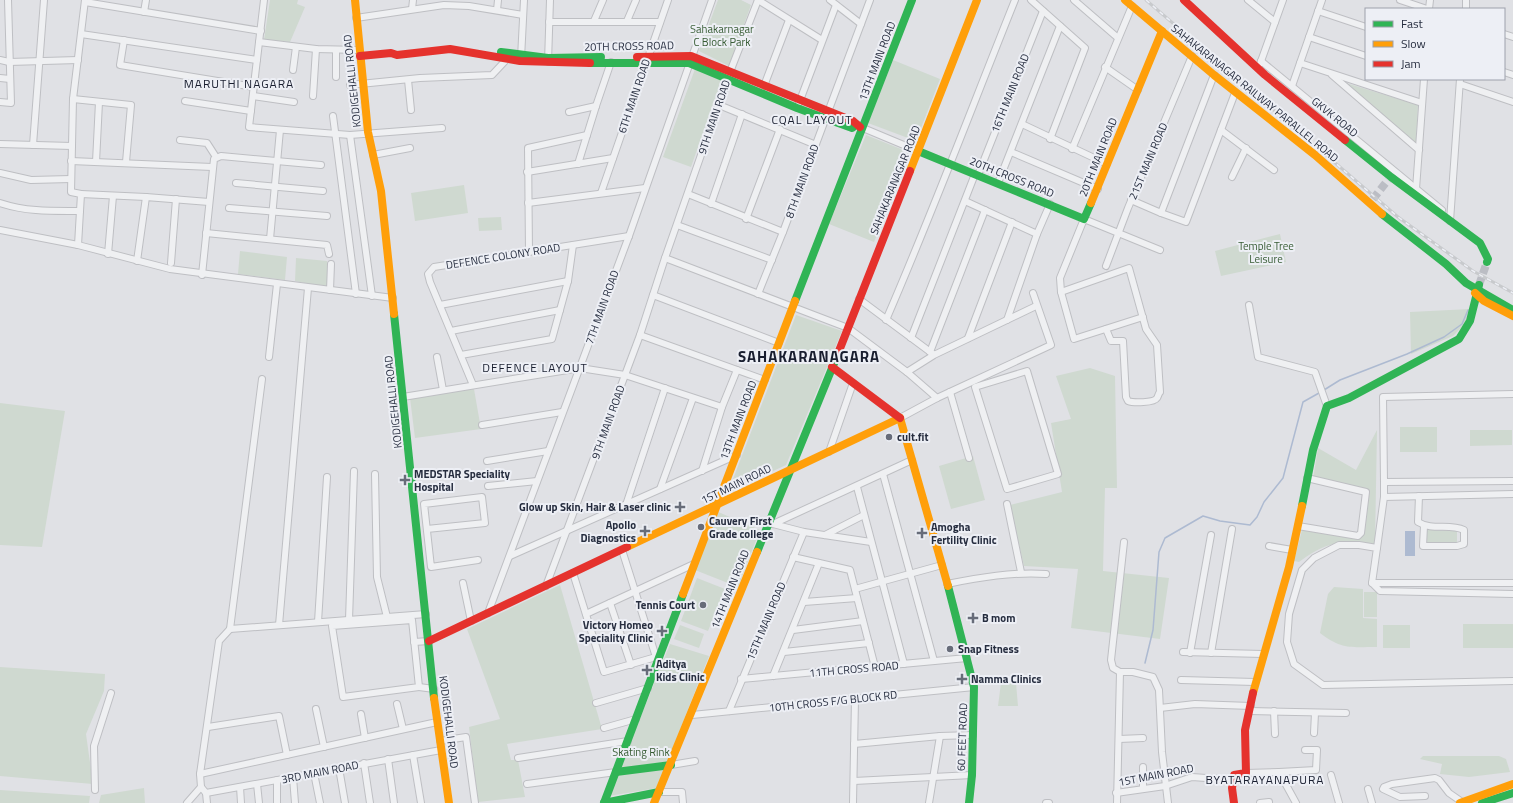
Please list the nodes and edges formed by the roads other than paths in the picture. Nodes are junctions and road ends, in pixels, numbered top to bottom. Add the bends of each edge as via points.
1 (8, 0) edge
2 (44, 0) edge
3 (146, 0) edge
4 (264, 0) edge
5 (355, 0) edge
6 (413, 0) edge
7 (498, 0) edge
8 (524, 0) edge
9 (550, 0) edge
10 (636, 0) edge
11 (668, 0) edge
12 (712, 0) edge
13 (758, 0) edge
14 (830, 0) edge
15 (870, 0) edge
16 (912, 0) edge
17 (977, 0) edge
18 (1015, 0) edge
19 (1031, 0) edge
20 (1074, 0) edge
21 (1125, 0) edge
22 (1184, 0) edge
23 (1248, 0) edge
24 (1283, 0) edge
25 (1322, 0) edge
26 (1400, 0) edge
27 (85, 1) edge
28 (600, 1) edge
29 (444, 3) edge
30 (469, 3) edge
31 (836, 5) junction
32 (1132, 6) junction
33 (1425, 8) edge
34 (412, 9) junction
35 (497, 10) junction
36 (1043, 11) junction
37 (1318, 11) junction
38 (144, 12) junction
39 (523, 15) junction
40 (356, 18) junction
41 (789, 20) junction
42 (594, 21) junction
43 (627, 21) junction
44 (549, 22) junction
45 (660, 22) junction
46 (1275, 22) junction
47 (861, 24) junction
48 (1060, 26) junction
49 (1365, 26) edge
50 (261, 31) junction
51 (1162, 31) junction
52 (81, 34) junction
53 (1309, 37) junction
54 (1118, 38) junction
55 (124, 40) junction
56 (822, 40) junction
57 (259, 42) junction
58 (296, 47) junction
59 (316, 50) junction
60 (336, 50) junction
61 (360, 53) junction
62 (391, 53) junction
63 (1192, 56) junction
64 (1365, 56) edge
65 (521, 58) junction
66 (507, 59) junction
67 (647, 59) junction
68 (0, 60) edge
69 (39, 60) junction
70 (78, 60) junction
71 (257, 60) junction
72 (548, 60) junction
73 (690, 60) junction
74 (9, 62) junction
75 (612, 62) junction
76 (1300, 63) junction
77 (1260, 65) junction
78 (1105, 67) junction
79 (294, 70) dead end
80 (1329, 72) junction
81 (1214, 75) junction
82 (729, 76) junction
83 (336, 77) dead end
84 (0, 78) edge
85 (10, 79) junction
86 (408, 80) junction
87 (1424, 80) edge
88 (1460, 81) edge
89 (363, 84) junction
90 (350, 85) dead end
91 (764, 86) junction
92 (1292, 86) junction
93 (254, 87) junction
94 (1138, 90) junction
95 (1235, 93) junction
96 (253, 96) junction
97 (313, 96) dead end
98 (73, 100) junction
99 (185, 101) dead end
100 (0, 102) edge
101 (99, 102) junction
102 (294, 102) dead end
103 (1513, 102) edge
104 (1422, 103) junction
105 (798, 104) junction
106 (719, 105) junction
107 (596, 106) junction
108 (411, 110) dead end
109 (251, 111) junction
110 (569, 112) dead end
111 (742, 114) junction
112 (827, 115) junction
113 (333, 116) dead end
114 (1022, 124) junction
115 (859, 126) junction
116 (442, 128) dead end
117 (780, 129) junction
118 (280, 130) junction
119 (1221, 130) junction
120 (368, 132) junction
121 (336, 134) junction
122 (350, 135) junction
123 (587, 135) junction
124 (1050, 138) junction
125 (180, 140) dead end
126 (0, 144) edge
127 (33, 145) junction
128 (816, 145) junction
129 (72, 146) junction
130 (410, 148) dead end
131 (1246, 148) junction
132 (1072, 149) junction
133 (1419, 150) junction
134 (918, 151) junction
135 (1011, 152) junction
136 (373, 155) junction
137 (216, 157) junction
138 (613, 158) junction
139 (72, 161) junction
140 (96, 162) junction
141 (126, 162) junction
142 (277, 163) junction
143 (578, 164) junction
144 (949, 164) junction
145 (1107, 164) junction
146 (321, 165) dead end
147 (212, 167) junction
148 (1274, 170) dead end
149 (527, 172) junction
150 (0, 173) edge
151 (976, 174) junction
152 (1232, 176) dead end
153 (71, 179) junction
154 (236, 183) dead end
155 (998, 183) junction
156 (275, 187) junction
157 (645, 188) junction
158 (1098, 189) junction
159 (1416, 189) junction
160 (323, 191) dead end
161 (601, 193) junction
162 (81, 194) junction
163 (688, 194) junction
164 (113, 196) junction
165 (146, 197) junction
166 (176, 199) junction
167 (1131, 200) junction
168 (965, 201) junction
169 (209, 202) junction
170 (0, 203) edge
171 (528, 203) junction
172 (711, 204) junction
173 (1050, 204) junction
174 (229, 208) dead end
175 (985, 210) junction
176 (80, 211) junction
177 (272, 212) junction
178 (1161, 213) junction
179 (327, 216) dead end
180 (746, 219) junction
181 (1084, 219) junction
182 (1450, 219) junction
183 (1012, 222) junction
184 (677, 225) junction
185 (0, 230) edge
186 (784, 232) junction
187 (1118, 232) junction
188 (206, 233) junction
189 (1037, 234) junction
190 (629, 236) junction
191 (270, 239) junction
192 (78, 245) junction
193 (573, 245) junction
194 (1160, 250) dead end
195 (529, 252) junction
196 (108, 254) junction
197 (329, 254) dead end
198 (665, 258) junction
199 (772, 260) junction
200 (138, 261) junction
201 (1487, 261) tunnel mouth
202 (171, 263) dead end
203 (331, 264) dead end
204 (1106, 266) dead end
205 (202, 274) junction
206 (568, 281) junction
207 (277, 284) junction
208 (308, 288) junction
209 (330, 290) junction
210 (1479, 290) junction
211 (1061, 292) junction
212 (1033, 293) dead end
213 (356, 294) junction
214 (758, 294) junction
215 (653, 295) junction
216 (372, 296) junction
217 (393, 298) junction
218 (859, 299) junction
219 (1249, 305) dead end
220 (440, 306) junction
221 (1036, 306) junction
222 (794, 308) junction
223 (560, 310) junction
224 (1513, 310) edge
225 (1513, 316) edge
226 (1143, 317) junction
227 (886, 320) junction
228 (1007, 320) junction
229 (848, 328) junction
230 (1106, 329) junction
231 (451, 331) junction
232 (640, 335) junction
233 (911, 338) junction
234 (968, 338) junction
235 (779, 344) junction
236 (932, 354) junction
237 (461, 355) junction
238 (269, 357) dead end
239 (437, 357) dead end
240 (832, 367) junction
241 (580, 368) junction
242 (998, 369) junction
243 (737, 370) junction
244 (907, 372) junction
245 (625, 375) junction
246 (1001, 379) junction
247 (262, 380) dead end
248 (765, 380) junction
249 (853, 383) junction
250 (473, 385) junction
251 (665, 388) junction
252 (443, 390) junction
253 (950, 392) junction
254 (1513, 394) edge
255 (403, 397) junction
256 (693, 398) junction
257 (937, 398) junction
258 (1327, 406) junction
259 (722, 408) junction
260 (562, 412) junction
261 (900, 418) junction
262 (482, 425) dead end
263 (548, 451) junction
264 (829, 452) junction
265 (737, 455) junction
266 (969, 458) dead end
267 (912, 460) junction
268 (487, 461) dead end
269 (702, 470) junction
270 (788, 470) junction
271 (354, 472) dead end
272 (375, 474) dead end
273 (883, 474) junction
274 (327, 477) dead end
275 (1308, 478) junction
276 (537, 481) junction
277 (1513, 481) edge
278 (1384, 482) junction
279 (488, 486) dead end
280 (856, 487) junction
281 (660, 489) junction
282 (1513, 494) edge
283 (1418, 496) junction
284 (1384, 497) junction
285 (1006, 504) dead end
286 (626, 505) junction
287 (716, 506) junction
288 (864, 515) junction
289 (771, 523) junction
290 (1298, 526) junction
291 (1424, 526) junction
292 (427, 529) junction
293 (1232, 529) dead end
294 (568, 530) junction
295 (804, 532) junction
296 (825, 535) junction
297 (1211, 535) dead end
298 (428, 538) junction
299 (418, 540) junction
300 (871, 542) junction
301 (1124, 542) dead end
302 (1269, 546) dead end
303 (1377, 548) junction
304 (622, 550) junction
305 (1292, 550) junction
306 (510, 556) junction
307 (793, 558) junction
308 (478, 560) dead end
309 (819, 563) junction
310 (694, 564) junction
311 (942, 565) junction
312 (1021, 572) junction
313 (573, 573) junction
314 (910, 574) junction
315 (1046, 574) dead end
316 (463, 582) dead end
317 (882, 582) junction
318 (1372, 582) junction
319 (1513, 583) edge
320 (947, 584) junction
321 (546, 586) junction
322 (855, 589) junction
323 (635, 592) junction
324 (1513, 594) edge
325 (857, 598) junction
326 (804, 602) junction
327 (610, 603) junction
328 (488, 613) junction
329 (426, 614) junction
330 (586, 614) junction
331 (387, 617) junction
332 (349, 620) junction
333 (471, 621) junction
334 (863, 621) junction
335 (318, 622) junction
336 (279, 625) junction
337 (230, 629) junction
338 (793, 630) junction
339 (429, 641) junction
340 (414, 642) junction
341 (869, 643) junction
342 (784, 652) junction
343 (1211, 653) junction
344 (1263, 654) junction
345 (658, 657) junction
346 (967, 658) junction
347 (934, 661) junction
348 (631, 664) junction
349 (904, 664) junction
350 (876, 667) junction
351 (1120, 672) junction
352 (773, 676) junction
353 (741, 679) junction
354 (1181, 680) dead end
355 (1513, 681) edge
356 (1255, 682) junction
357 (419, 687) junction
358 (974, 687) junction
359 (648, 688) junction
360 (434, 689) junction
361 (111, 693) dead end
362 (855, 699) junction
363 (596, 703) dead end
364 (397, 704) dead end
365 (1160, 708) junction
366 (1250, 708) junction
367 (316, 709) dead end
368 (729, 711) junction
369 (1274, 711) junction
370 (1315, 713) junction
371 (361, 714) dead end
372 (1346, 714) dead end
373 (692, 715) junction
374 (636, 719) junction
375 (437, 722) junction
376 (208, 727) junction
377 (604, 728) dead end
378 (403, 729) junction
379 (1275, 734) dead end
380 (1314, 734) dead end
381 (973, 735) junction
382 (940, 736) junction
383 (365, 738) junction
384 (1143, 738) dead end
385 (1119, 739) junction
386 (440, 741) junction
387 (628, 741) junction
388 (854, 744) junction
389 (324, 747) junction
390 (441, 750) junction
391 (1305, 750) dead end
392 (287, 755) junction
393 (413, 755) junction
394 (518, 758) dead end
395 (388, 759) junction
396 (695, 761) dead end
397 (364, 763) junction
398 (671, 765) junction
399 (1143, 767) dead end
400 (339, 768) junction
401 (616, 772) junction
402 (1279, 772) junction
403 (314, 773) junction
404 (1246, 773) junction
405 (200, 774) junction
406 (972, 775) junction
407 (1331, 775) dead end
408 (934, 776) junction
409 (293, 777) junction
410 (277, 780) junction
411 (1234, 780) junction
412 (854, 781) junction
413 (257, 784) junction
414 (527, 784) dead end
415 (1513, 784) edge
416 (1165, 786) junction
417 (201, 787) junction
418 (240, 787) junction
419 (1143, 788) junction
420 (96, 790) dead end
421 (1368, 790) dead end
422 (1513, 792) edge
423 (206, 793) junction
424 (1116, 793) junction
425 (1425, 796) dead end
426 (1513, 797) edge
427 (656, 800) edge
428 (1269, 802) dead end
429 (188, 803) edge
430 (207, 803) edge
431 (241, 803) edge
432 (259, 803) edge
433 (277, 803) edge
434 (295, 803) edge
435 (320, 803) edge
436 (345, 803) edge
437 (370, 803) edge
438 (394, 803) edge
439 (421, 803) edge
440 (449, 803) edge
441 (475, 803) edge
442 (603, 803) edge
443 (682, 803) edge
444 (854, 803) edge
445 (929, 803) edge
446 (969, 803) edge
447 (1117, 803) edge
448 (1168, 803) edge
449 (1234, 803) edge
450 (1260, 803) edge
451 (1296, 803) edge
452 (1339, 803) edge
453 (1372, 803) edge
454 (1461, 803) edge
455 (1482, 803) edge
456 (1494, 803) edge

1 - 74 street
2 - 69 street
3 - 38 street
4 - 50 street
5 - 40 main road, KODIGEHALLI ROAD
6 - 34 street
7 - 35 street
8 - 39 street
9 - 44 street
10 - 43 street
11 - 45 street, 6TH MAIN ROAD
12 - 73 street, 7TH MAIN ROAD
13 - 41 street
13 - 82 street, 9TH MAIN ROAD
14 - 31 street
15 - 47 street, 8TH MAIN ROAD
16 - 115 main road, 13TH MAIN ROAD
17 - 134 main road, SAHAKARANAGAR ROAD
18 - 144 street
19 - 36 street
20 - 54 street
21 - 32 main road, SAHAKARANAGAR RAILWAY PARALLEL ROAD
22 - 77 main road, GKVK ROAD
23 - 46 street
24 - 46 street
25 - 37 street
26 - 33 street
27 - 38 street
27 - 52 street
28 - 42 street
29 - 30 street
29 - 34 street
30 - 35 street
31 - 47 street
31 - 56 street
32 - 51 main road, SAHAKARANAGAR RAILWAY PARALLEL ROAD
32 - 54 street
34 - 40 street
35 - 39 street
36 - 48 street
36 - 151 street, 16TH MAIN ROAD
37 - 49 street
37 - 53 street
38 - 50 street
39 - 65 street
40 - 61 main road, KODIGEHALLI ROAD
41 - 56 street
41 - 91 street
42 - 43 street
42 - 44 street
43 - 45 street
44 - 72 street
45 - 67 street, 6TH MAIN ROAD
46 - 77 street
47 - 112 street, 8TH MAIN ROAD
48 - 114 street
48 - 124 street via 1085,48
50 - 57 street
51 - 63 main road, SAHAKARANAGAR RAILWAY PARALLEL ROAD
51 - 94 main road, 20TH MAIN ROAD
52 - 55 street
52 - 70 street
53 - 64 street
53 - 76 street
54 - 78 street
55 - 71 street
55 - 93 street via 120,65
56 - 105 street
57 - 58 street
57 - 71 street
58 - 59 street
58 - 79 street
59 - 60 street
59 - 97 street
60 - 61 street
60 - 83 street
61 - 62 main road, 20TH CROSS ROAD
61 - 89 main road, KODIGEHALLI ROAD
62 - 65 main road, 20TH CROSS ROAD via 396,50 449,44
62 - 66 main road, 20TH CROSS ROAD via 397,55 450,49
63 - 81 main road, SAHAKARANAGAR RAILWAY PARALLEL ROAD
63 - 167 street, 21ST MAIN ROAD
65 - 66 main road, 20TH CROSS ROAD
65 - 72 main road, 20TH CROSS ROAD
66 - 86 street via 492,75
67 - 72 main road, 20TH CROSS ROAD
67 - 73 main road, 20TH CROSS ROAD
67 - 75 main road, 20TH CROSS ROAD
67 - 138 street, 6TH MAIN ROAD
68 - 74 street
69 - 70 street
69 - 74 street
69 - 127 street
70 - 98 street
71 - 93 street
72 - 75 main road, 20TH CROSS ROAD
73 - 82 main road, 20TH CROSS ROAD
73 - 157 street, 7TH MAIN ROAD
74 - 85 street
75 - 107 street
76 - 80 street
76 - 92 street
77 - 92 street
77 - 182 main road, GKVK ROAD via 1389,178
78 - 94 street
78 - 132 street
80 - 104 street
80 - 133 street
81 - 95 main road, SAHAKARANAGAR RAILWAY PARALLEL ROAD
81 - 178 street
82 - 91 main road, 20TH CROSS ROAD
82 - 105 main road, 20TH CROSS ROAD
82 - 106 street, 9TH MAIN ROAD
84 - 85 street
85 - 100 street via 11,103
86 - 89 street
86 - 108 street
87 - 104 street
88 - 103 street
88 - 182 street
89 - 90 street
89 - 120 main road, KODIGEHALLI ROAD
91 - 105 main road, 20TH CROSS ROAD
92 - 159 street
93 - 96 street
94 - 145 main road, 20TH MAIN ROAD
95 - 119 street
95 - 210 main road, SAHAKARANAGAR RAILWAY PARALLEL ROAD via 1315,155 1468,284
96 - 102 street
96 - 109 street
98 - 101 street
98 - 129 street
99 - 109 street
101 - 140 street
101 - 141 street via 131,105
104 - 133 street
105 - 112 main road, 20TH CROSS ROAD
106 - 111 street
106 - 163 street, 9TH MAIN ROAD
107 - 110 street
107 - 123 street
109 - 118 street via 249,127
111 - 117 street
111 - 172 street
112 - 115 main road, 20TH CROSS ROAD via 854,122
112 - 128 street, 8TH MAIN ROAD
113 - 121 street
114 - 124 street
114 - 135 street
115 - 134 street, 20TH CROSS ROAD
115 - 222 main road, 13TH MAIN ROAD
116 - 120 street
117 - 128 street
117 - 180 street
118 - 121 street
118 - 142 street
119 - 131 street
119 - 178 street via 1186,222
120 - 122 street
120 - 136 main road, KODIGEHALLI ROAD
121 - 122 street
121 - 213 street
122 - 216 street
123 - 143 street
123 - 149 street via 528,148
124 - 132 street
125 - 137 street via 207,142
126 - 127 street
127 - 129 street
128 - 186 street, 8TH MAIN ROAD
129 - 139 street
130 - 136 street
131 - 148 street
131 - 152 street
132 - 145 street
133 - 159 street
134 - 144 main road, 20TH CROSS ROAD
134 - 218 main road, SAHAKARANAGAR ROAD
135 - 155 street
135 - 158 street
136 - 217 main road, KODIGEHALLI ROAD via 380,187
137 - 142 street
137 - 147 street
138 - 143 street
138 - 161 street, 6TH MAIN ROAD
139 - 140 street
139 - 153 street
140 - 141 street
141 - 147 street
142 - 146 street
142 - 156 street
143 - 149 street
144 - 151 main road, 20TH CROSS ROAD
144 - 227 street via 928,223
145 - 158 main road, 20TH MAIN ROAD
147 - 169 street
149 - 171 street
150 - 153 street via 31,180
151 - 155 main road, 20TH CROSS ROAD
151 - 168 street, 16TH MAIN ROAD
153 - 162 street via 71,192
154 - 156 street
155 - 173 main road, 20TH CROSS ROAD
156 - 160 street
156 - 177 street
157 - 161 street
157 - 190 street, 7TH MAIN ROAD
158 - 181 main road, 20TH MAIN ROAD
159 - 182 street
161 - 171 street
162 - 164 street
162 - 176 street
163 - 172 street
163 - 184 street, 9TH MAIN ROAD
164 - 165 street
164 - 196 street
165 - 166 street
165 - 200 street
166 - 169 street
166 - 202 street
167 - 178 street
167 - 187 street, 21ST MAIN ROAD
168 - 175 street
168 - 233 street, 16TH MAIN ROAD
169 - 188 street
170 - 176 street via 20,210
171 - 195 street
172 - 180 street
173 - 181 main road, 20TH CROSS ROAD
173 - 189 street
174 - 177 street
175 - 183 street
175 - 236 street
176 - 192 street
177 - 179 street
177 - 191 street
180 - 186 street
181 - 187 street, 20TH CROSS ROAD
181 - 211 street, 20TH MAIN ROAD via 1060,278
182 - 201 main road, GKVK ROAD via 1480,243
183 - 189 street
183 - 234 street
184 - 198 street, 9TH MAIN ROAD
184 - 199 street
185 - 192 street
186 - 199 street, 8TH MAIN ROAD
187 - 194 street, 20TH CROSS ROAD
187 - 204 street, 21ST MAIN ROAD
188 - 191 street
188 - 205 street
189 - 228 street
190 - 193 street, DEFENCE COLONY ROAD
190 - 241 street, 7TH MAIN ROAD
191 - 197 street via 327,245
192 - 196 street
193 - 195 street, DEFENCE COLONY ROAD
193 - 206 street
195 - 220 street, DEFENCE COLONY ROAD via 434,267 428,274
196 - 200 street
198 - 214 street
198 - 215 street, 9TH MAIN ROAD
199 - 214 street, 8TH MAIN ROAD
200 - 205 street
203 - 209 street
205 - 207 street
206 - 220 street
206 - 223 street
207 - 208 street
207 - 238 street
208 - 209 street
208 - 336 street
209 - 213 street
210 - 224 main road
210 - 225 main road via 1484,302
210 - 258 main road via 1470,321 1459,339 1349,398
211 - 226 street via 1128,268
211 - 230 street, 20TH MAIN ROAD via 1074,339
212 - 221 street
213 - 216 street
214 - 222 street
215 - 232 street, 9TH MAIN ROAD
215 - 235 street
216 - 217 street
217 - 255 main road, KODIGEHALLI ROAD
218 - 227 street
218 - 229 main road, SAHAKARANAGAR ROAD
219 - 258 street via 1258,357 1315,372
220 - 231 street, DEFENCE COLONY ROAD
221 - 228 street
221 - 242 street, 1ST MAIN ROAD via 1051,345
222 - 229 street
222 - 235 main road, 13TH MAIN ROAD
223 - 231 street
223 - 237 street via 552,339
226 - 230 street
226 - 230 street via 1146,329 1157,344 1160,392 1155,400 1134,403 1128,401 1123,341 1109,340
227 - 233 street
228 - 234 street
229 - 240 main road, SAHAKARANAGAR ROAD
229 - 244 street
231 - 237 street, DEFENCE COLONY ROAD
232 - 243 street
232 - 245 street, 9TH MAIN ROAD
233 - 236 street
234 - 236 street
235 - 248 main road, 13TH MAIN ROAD
236 - 244 street
237 - 250 street, DEFENCE COLONY ROAD
239 - 252 street
240 - 249 main road
240 - 270 main road, SAHAKARANAGAR ROAD
241 - 245 street
241 - 250 street
241 - 260 street, 7TH MAIN ROAD
242 - 246 street
242 - 253 street, 1ST MAIN ROAD
243 - 248 street
243 - 259 street
244 - 257 street
245 - 251 street
245 - 294 street, 9TH MAIN ROAD
246 - 246 street via 1027,371 1058,474 1007,489 975,388
247 - 337 street
248 - 265 main road, 13TH MAIN ROAD
249 - 261 main road
249 - 264 street
250 - 252 street
251 - 256 street
251 - 286 street
252 - 255 street
253 - 257 street, 1ST MAIN ROAD
253 - 266 street
254 - 278 street via 1383,397
255 - 299 main road, KODIGEHALLI ROAD
256 - 259 street
256 - 281 street
257 - 261 street, 1ST MAIN ROAD
258 - 275 main road via 1313,450
259 - 269 street
260 - 262 street
260 - 263 street, 7TH MAIN ROAD
261 - 264 main road, 1ST MAIN ROAD
261 - 267 main road, 60 FEET ROAD
263 - 268 street
263 - 276 street, 7TH MAIN ROAD
264 - 270 main road, 1ST MAIN ROAD
265 - 269 street
265 - 287 main road, 13TH MAIN ROAD
267 - 273 street
267 - 311 main road, 60 FEET ROAD
269 - 281 street
270 - 287 main road, 1ST MAIN ROAD
270 - 289 main road, 14TH MAIN ROAD
271 - 332 street
272 - 331 street via 377,577
273 - 280 street
273 - 314 street
274 - 335 street
275 - 290 main road
275 - 290 street via 1366,492 1361,533 1358,536
276 - 279 street
276 - 306 street, 7TH MAIN ROAD
277 - 278 street
278 - 284 street
280 - 288 street
280 - 289 street
281 - 286 street
282 - 283 street
283 - 284 street
283 - 291 street via 1418,522
284 - 303 street
285 - 312 street
286 - 294 street
287 - 304 main road, 1ST MAIN ROAD
287 - 310 main road, 13TH MAIN ROAD
288 - 296 street
288 - 300 street
289 - 295 street
289 - 373 main road, 14TH MAIN ROAD
290 - 305 main road
291 - 291 street via 1458,527 1464,530 1464,544 1423,546
292 - 292 street via 424,504 482,497 486,522
292 - 298 street
293 - 343 street
294 - 306 street
294 - 321 street, 9TH MAIN ROAD
295 - 296 street
295 - 307 street, 15TH MAIN ROAD
296 - 300 street
297 - 343 street via 1187,653
298 - 299 street
298 - 308 street via 431,567
299 - 329 main road, KODIGEHALLI ROAD
300 - 317 street
301 - 351 street via 1111,660 1113,668
302 - 305 street
303 - 318 street
303 - 355 street via 1339,545 1314,558 1302,570 1289,614 1287,642 1294,664 1323,685
304 - 313 main road, 1ST MAIN ROAD
304 - 323 street
305 - 344 main road
306 - 328 street, 7TH MAIN ROAD
307 - 309 street
307 - 353 street, 15TH MAIN ROAD
309 - 322 street via 850,570
309 - 326 street
310 - 323 street
310 - 345 main road, 13TH MAIN ROAD
311 - 314 street
311 - 320 main road, 60 FEET ROAD
312 - 315 street
312 - 320 street via 995,574
313 - 321 main road, 1ST MAIN ROAD
313 - 330 street
314 - 317 street
314 - 347 street
316 - 333 street
317 - 322 street
317 - 349 street
318 - 319 street
318 - 324 street via 1380,591 1390,592
320 - 346 main road, 60 FEET ROAD
321 - 328 main road, 1ST MAIN ROAD
322 - 325 street
323 - 327 street
323 - 345 street
325 - 326 street
325 - 334 street
326 - 338 street
327 - 330 street
327 - 348 street
328 - 333 main road, 1ST MAIN ROAD
329 - 331 street
329 - 339 main road, KODIGEHALLI ROAD
330 - 348 street via 604,672
331 - 332 street
332 - 335 street
333 - 339 main road, 1ST MAIN ROAD
334 - 338 street
334 - 341 street
335 - 336 street
336 - 337 street
337 - 376 street via 219,641
338 - 342 street
339 - 340 street
339 - 360 main road, KODIGEHALLI ROAD
340 - 357 street
340 - 357 street via 412,620 332,626 343,696
341 - 342 street
341 - 350 street
342 - 352 street
343 - 344 street
344 - 356 main road
345 - 348 street
345 - 359 main road, 13TH MAIN ROAD
346 - 347 street, 11TH CROSS ROAD
346 - 358 main road, 60 FEET ROAD
347 - 349 street, 11TH CROSS ROAD
349 - 350 street, 11TH CROSS ROAD
350 - 352 street, 11TH CROSS ROAD
351 - 365 street via 1153,677 1159,690
351 - 385 street
352 - 353 street, 11TH CROSS ROAD
353 - 368 street, 15TH MAIN ROAD
354 - 356 street
356 - 366 main road
357 - 360 street
358 - 362 street, 10TH CROSS F/G BLOCK RD
358 - 381 main road, 60 FEET ROAD
359 - 363 street
359 - 374 main road, 13TH MAIN ROAD
360 - 375 main road, KODIGEHALLI ROAD
361 - 420 street via 94,746
362 - 368 street, 10TH CROSS F/G BLOCK RD
362 - 388 street
364 - 378 street
365 - 366 street via 1195,704
365 - 416 street
366 - 369 street
366 - 404 main road via 1245,730
367 - 389 street
368 - 373 street, 10TH CROSS F/G BLOCK RD
369 - 370 street
369 - 379 street
370 - 372 street
370 - 380 street
371 - 383 street
373 - 398 main road, 14TH MAIN ROAD
374 - 377 street
374 - 387 main road, 13TH MAIN ROAD
375 - 378 street
375 - 386 main road, KODIGEHALLI ROAD
376 - 392 street via 278,716
376 - 405 street
378 - 383 street
381 - 382 street
381 - 406 main road, 60 FEET ROAD
382 - 388 street
382 - 408 street
383 - 389 street
384 - 385 street
385 - 424 street
386 - 390 main road, KODIGEHALLI ROAD
386 - 441 street via 466,737
387 - 394 street
387 - 401 main road, 13TH MAIN ROAD
388 - 412 street
389 - 392 street
390 - 393 street, 3RD MAIN ROAD
390 - 440 main road, KODIGEHALLI ROAD
391 - 402 street via 1317,750 1316,770
392 - 405 street
393 - 395 street, 3RD MAIN ROAD
393 - 439 street
395 - 397 street, 3RD MAIN ROAD
395 - 438 street
396 - 398 street
397 - 400 street, 3RD MAIN ROAD
397 - 437 street
398 - 401 main road
398 - 427 main road, 14TH MAIN ROAD
399 - 419 street
400 - 403 street, 3RD MAIN ROAD
400 - 436 street
401 - 414 street
401 - 442 main road, 13TH MAIN ROAD
402 - 404 street
402 - 451 street
403 - 409 street, 3RD MAIN ROAD
403 - 435 street
404 - 411 main road via 1234,775
405 - 417 street
406 - 408 street
406 - 446 main road, 60 FEET ROAD
407 - 452 street
408 - 412 street
408 - 445 street
409 - 410 street, 3RD MAIN ROAD
409 - 434 street
410 - 413 street, 3RD MAIN ROAD
410 - 433 street
411 - 416 street, 1ST MAIN ROAD via 1192,777
411 - 449 main road
412 - 444 street
413 - 418 street, 3RD MAIN ROAD
413 - 432 street
415 - 454 main road
416 - 419 street, 1ST MAIN ROAD
416 - 448 street
417 - 423 street
417 - 429 street
418 - 423 street, 3RD MAIN ROAD
418 - 431 street
419 - 424 street, 1ST MAIN ROAD
421 - 453 street
422 - 455 main road
423 - 430 street
424 - 447 street, 1ST MAIN ROAD
425 - 454 street via 1400,797 1383,789 1392,784 1435,778
426 - 456 main road
427 - 442 main road
427 - 443 street via 682,792
428 - 450 street

